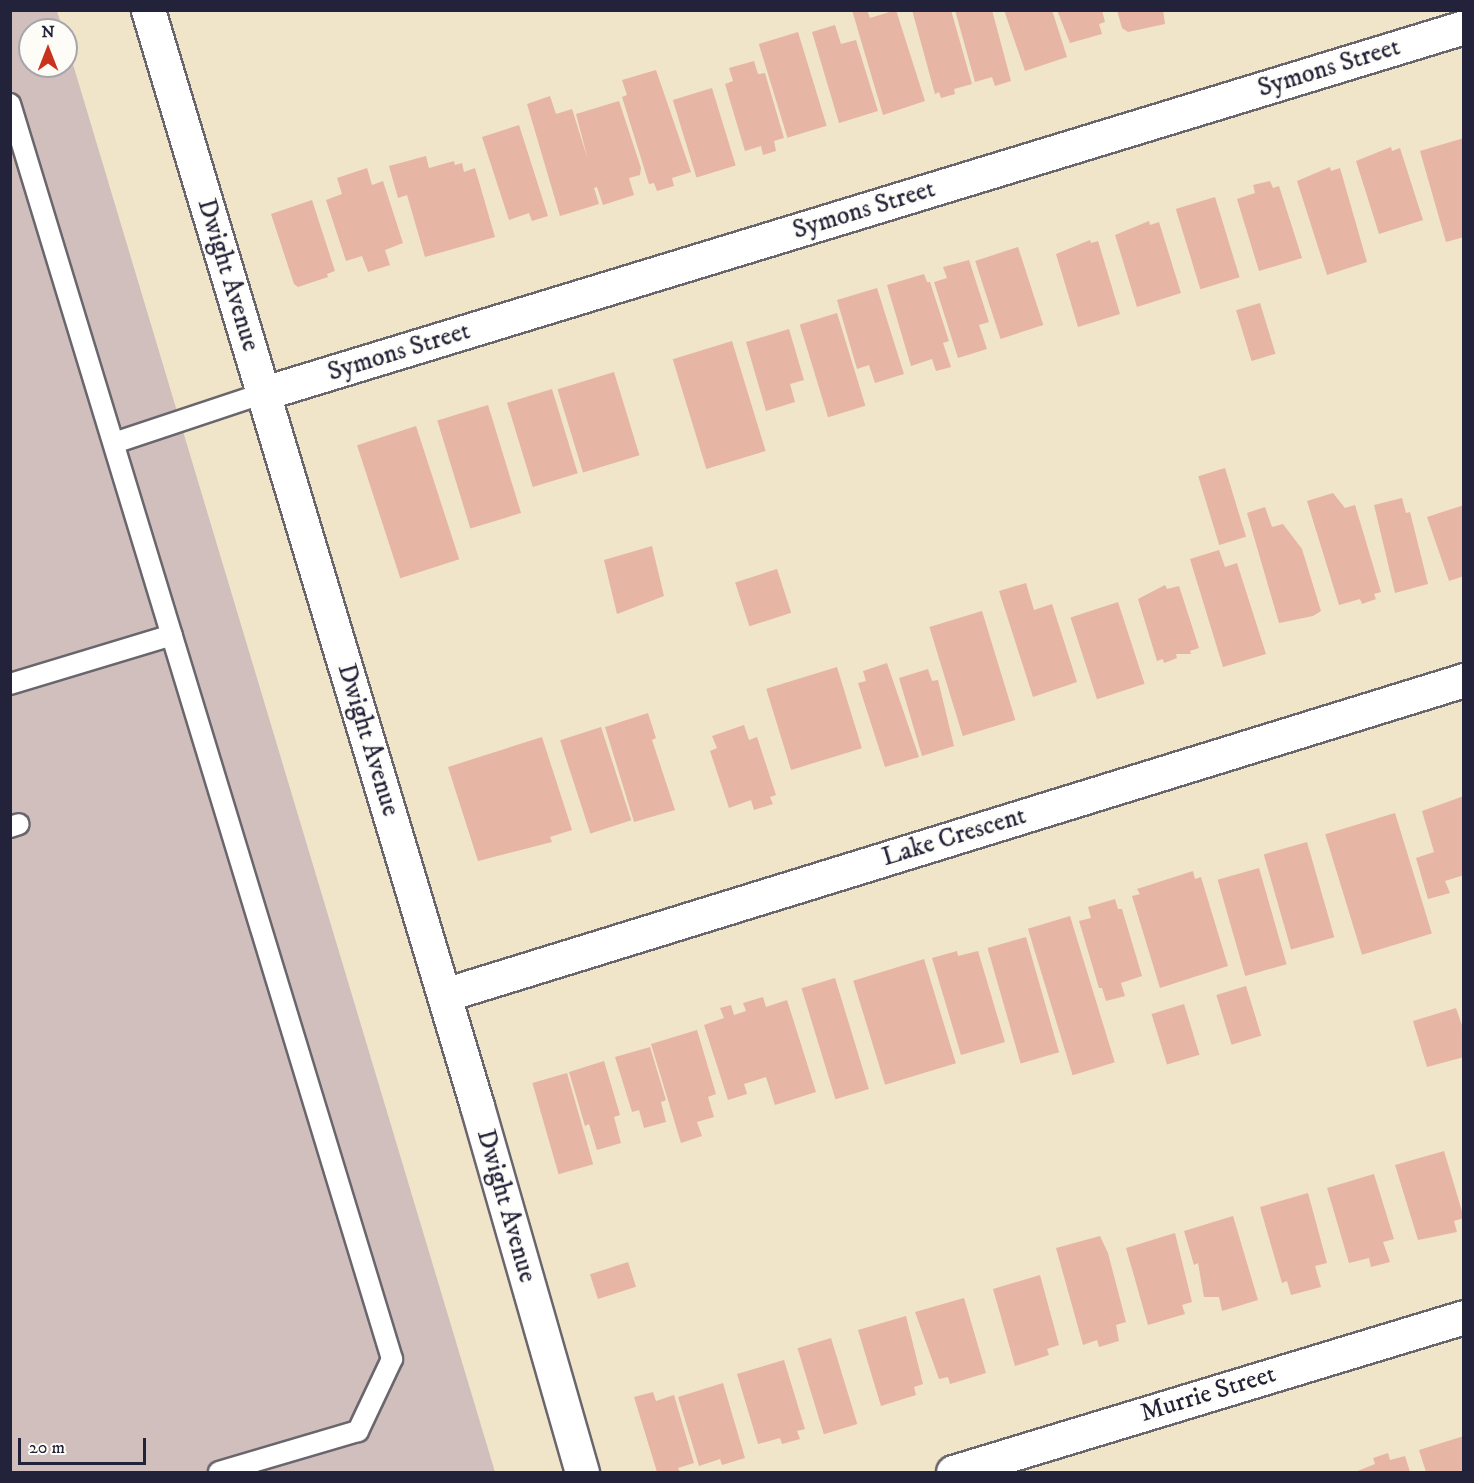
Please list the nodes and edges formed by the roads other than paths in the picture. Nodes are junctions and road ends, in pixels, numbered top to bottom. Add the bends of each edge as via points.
1 (148, 10) edge
2 (1464, 27) edge
3 (10, 104) edge
4 (264, 393) junction
5 (114, 443) junction
6 (172, 635) junction
7 (1464, 680) edge
8 (10, 684) edge
9 (444, 995) junction
10 (1464, 1317) edge
11 (219, 1473) edge
12 (582, 1473) edge
13 (953, 1473) edge

1 - 4 street, Dwight Avenue
2 - 4 street, Symons Street
3 - 5 lane
4 - 5 lane
4 - 9 street, Dwight Avenue
5 - 6 lane
6 - 8 lane
6 - 11 lane via 392,1359 358,1431
7 - 9 street, Lake Crescent
9 - 12 street, Dwight Avenue
10 - 13 street, Murrie Street

